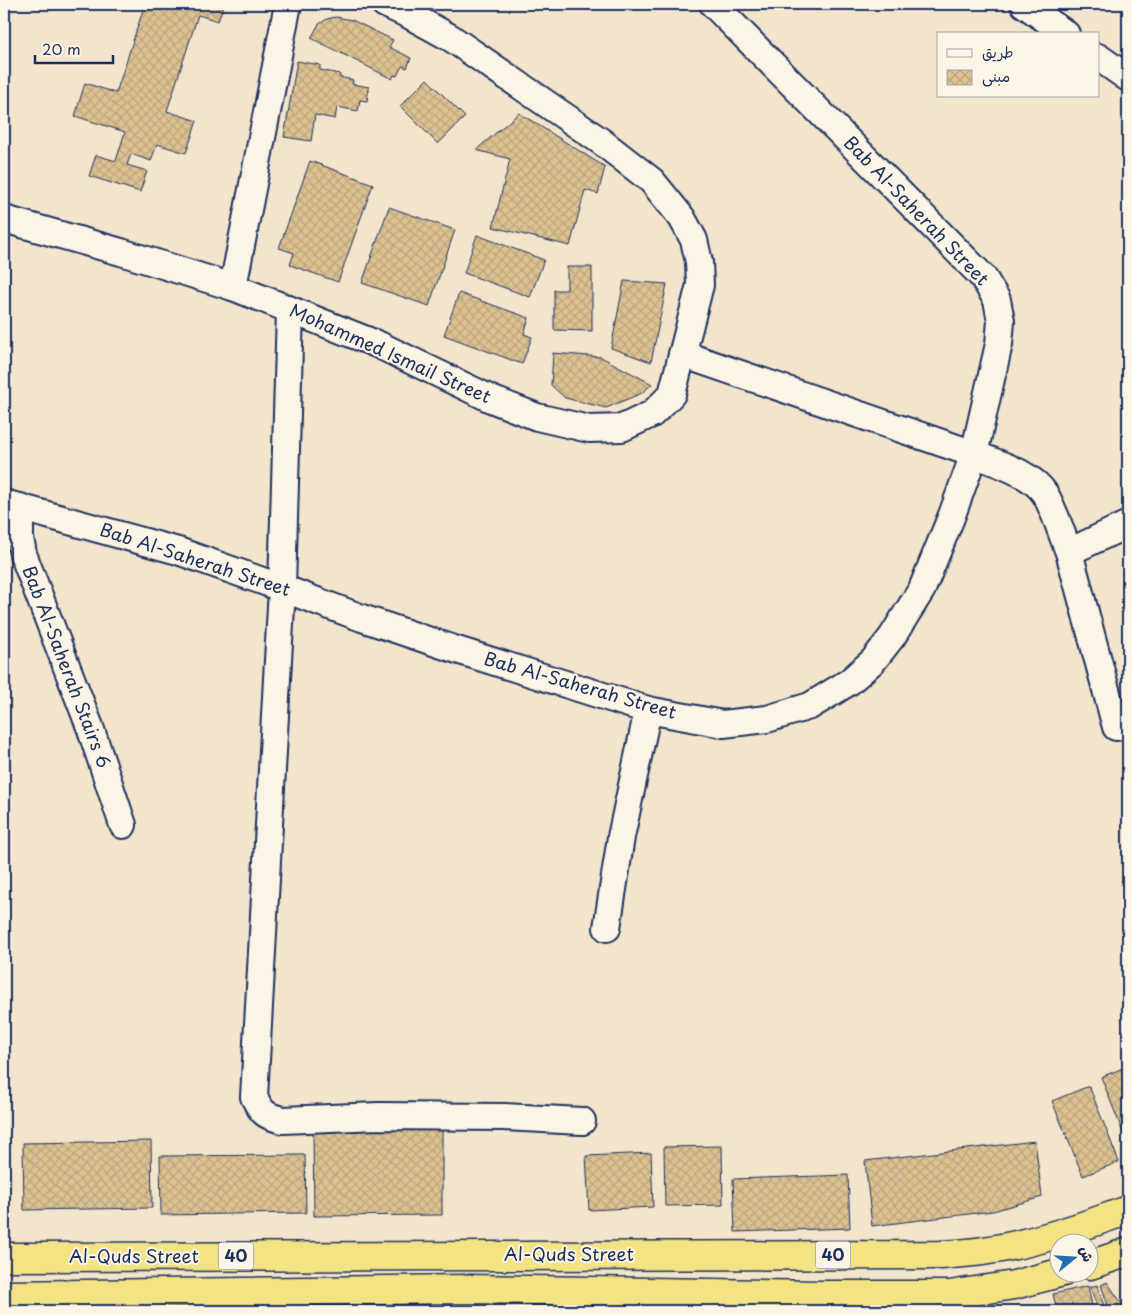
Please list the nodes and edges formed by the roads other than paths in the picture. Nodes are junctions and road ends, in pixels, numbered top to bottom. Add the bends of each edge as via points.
1 (288, 4) edge
2 (385, 4) edge
3 (713, 4) edge
4 (1024, 4) edge
5 (1063, 32) edge
6 (1100, 58) edge
7 (1128, 78) edge
8 (4, 219) edge
9 (232, 288) junction
10 (290, 310) junction
11 (682, 354) junction
12 (974, 454) junction
13 (12, 505) edge
14 (1128, 524) edge
15 (1069, 552) junction
16 (282, 588) junction
17 (648, 710) junction
18 (1128, 720) edge
19 (123, 824) dead end
20 (607, 928) dead end
21 (582, 1121) dead end
22 (1128, 1210) edge
23 (1128, 1252) edge
24 (4, 1257) edge
25 (1100, 1262) edge
26 (1050, 1275) edge
27 (4, 1295) edge

1 - 9 street
2 - 11 street, Mohammed Ismail Street via 451,38 602,142 652,181 682,218 694,240 699,262 700,285
3 - 12 street, Bab Al-Saherah Street via 983,277 997,300 1001,321 999,344
4 - 5 street
6 - 7 street
8 - 9 street, Mohammed Ismail Street
9 - 10 street, Mohammed Ismail Street
10 - 11 street, Mohammed Ismail Street via 379,345 491,399 537,417 589,429 622,428 652,414 672,394
10 - 16 street
11 - 12 street
12 - 15 street via 1017,472 1041,489
12 - 17 street, Bab Al-Saherah Street via 922,589 892,637 873,661 849,682 810,706 767,719 723,724
13 - 16 street, Bab Al-Saherah Street via 178,551
13 - 19 street, Bab Al-Saherah Stairs 6 via 23,554 90,726
14 - 15 street
15 - 18 street via 1116,727
16 - 17 street, Bab Al-Saherah Street via 448,647
16 - 21 street via 254,1074 254,1097 261,1111 283,1120 378,1116
17 - 20 street via 620,845
22 - 24 highway, Al-Quds Street / 40 via 1018,1245 982,1252 941,1254
23 - 25 highway
26 - 27 highway, Al-Quds Street / 40 via 1014,1285 949,1295 467,1288

